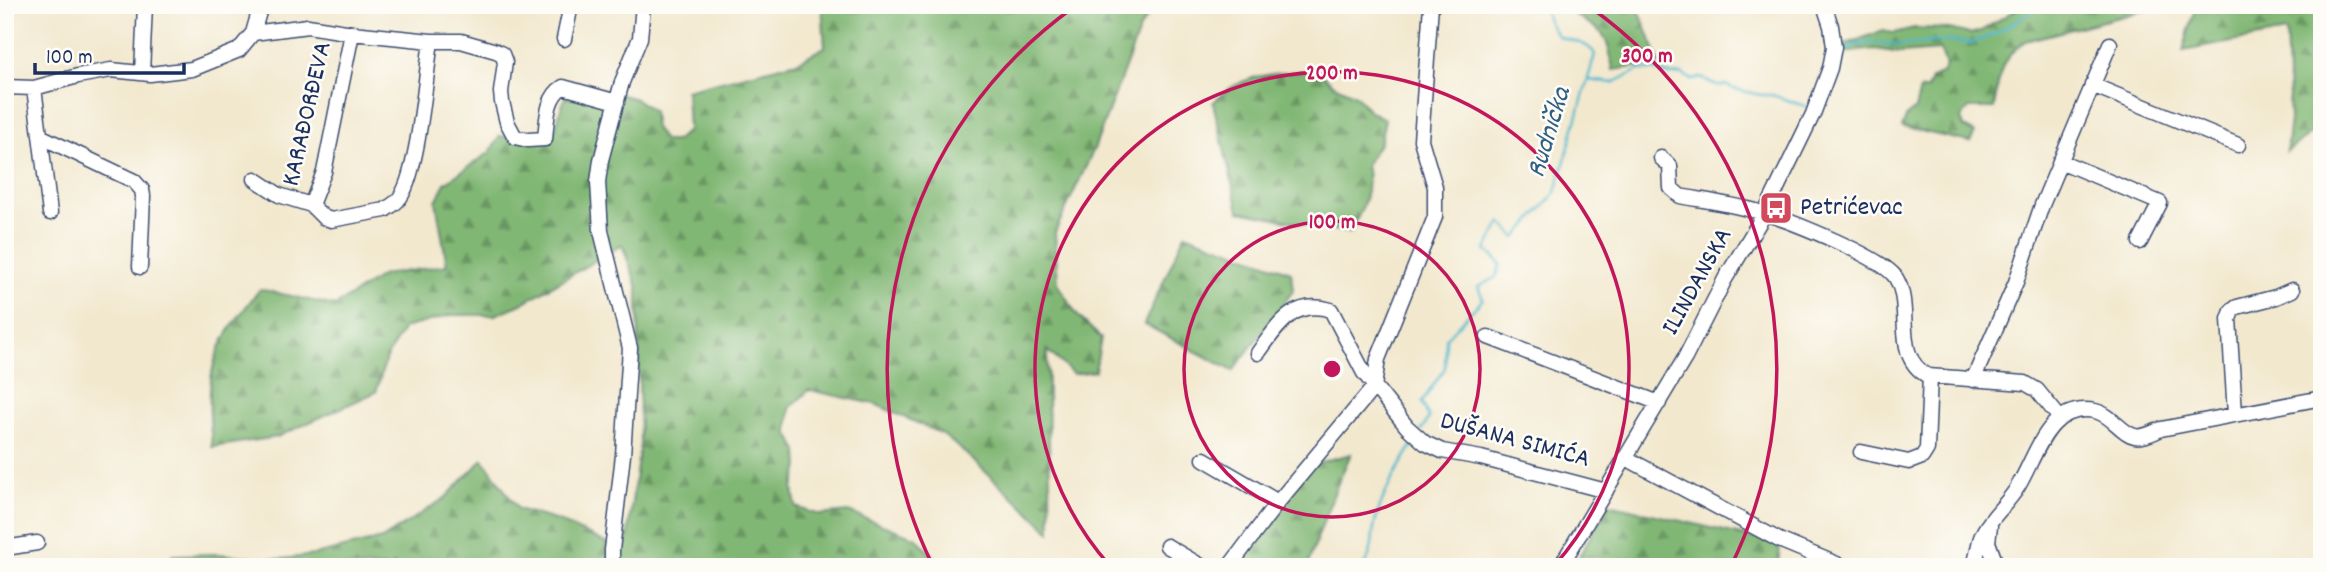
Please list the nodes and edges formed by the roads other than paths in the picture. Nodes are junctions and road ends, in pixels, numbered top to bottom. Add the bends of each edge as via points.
1 (145, 5) edge
2 (261, 5) edge
3 (571, 5) edge
4 (643, 5) edge
5 (1431, 5) edge
6 (1824, 5) edge
7 (253, 33) junction
8 (352, 33) junction
9 (564, 39) dead end
10 (431, 41) junction
11 (2110, 44) dead end
12 (142, 73) junction
13 (2092, 85) junction
14 (5, 87) edge
15 (34, 88) junction
16 (617, 102) junction
17 (42, 137) junction
18 (2238, 145) dead end
19 (1661, 158) dead end
20 (2060, 161) junction
21 (255, 178) dead end
22 (312, 205) junction
23 (50, 213) dead end
24 (1765, 213) junction
25 (2140, 242) dead end
26 (140, 267) dead end
27 (2292, 290) dead end
28 (1488, 337) dead end
29 (1258, 353) dead end
30 (1930, 376) junction
31 (1973, 380) junction
32 (1374, 387) junction
33 (2322, 398) edge
34 (1659, 403) junction
35 (2235, 414) junction
36 (2059, 417) junction
37 (1861, 452) dead end
38 (1626, 458) junction
39 (1204, 459) dead end
40 (1606, 491) junction
41 (1278, 502) junction
42 (1991, 522) junction
43 (37, 543) dead end
44 (1167, 546) dead end
45 (5, 548) edge
46 (612, 567) edge
47 (1203, 567) edge
48 (1229, 567) edge
49 (1560, 567) edge
50 (1844, 567) edge
51 (1973, 567) edge
52 (1997, 567) edge

1 - 12 street
2 - 7 street
3 - 9 street
4 - 16 street via 640,38
5 - 32 street via 1421,140 1435,187 1435,217 1378,359
6 - 24 street, ILINDANSKA via 1834,47 1815,108
7 - 8 street, KARAĐORĐEVA via 308,26
7 - 12 street via 239,50 192,69
8 - 10 street, KARAĐORĐEVA
8 - 22 street, KARAĐORĐEVA via 324,173
10 - 16 street, KARAĐORĐEVA via 461,41 502,54 502,102 514,136 545,139 551,101 563,87
10 - 22 street via 416,145 400,199 385,209 331,220
11 - 13 street
12 - 15 street via 111,70
13 - 18 street
13 - 20 street
14 - 15 street
15 - 17 street
16 - 46 street via 598,182 601,230 630,348
17 - 23 street
17 - 26 street via 139,185 143,195
19 - 24 street via 1672,170 1671,188 1680,196
20 - 25 street via 2160,204
20 - 31 street via 2016,282
21 - 22 street via 279,195
24 - 30 street via 1853,248 1890,271 1900,288 1909,358
24 - 34 street, ILINDANSKA
27 - 35 street via 2232,311
28 - 34 street
29 - 32 street via 1281,322 1301,308 1316,305 1331,310
30 - 31 street
30 - 37 street via 1927,449 1922,457 1909,462
31 - 36 street via 2031,385
32 - 40 street, DUŠANA SIMIĆA via 1419,439 1442,451
32 - 41 street
33 - 35 street
34 - 38 street, ILINDANSKA
35 - 36 street via 2135,436 2097,411
36 - 42 street via 2039,444 2019,486
38 - 40 street, ILINDANSKA
38 - 50 street via 1779,540
39 - 41 street
40 - 49 street, ILINDANSKA
41 - 48 street
42 - 51 street via 1983,532
42 - 52 street via 1989,542
43 - 45 street
44 - 47 street

